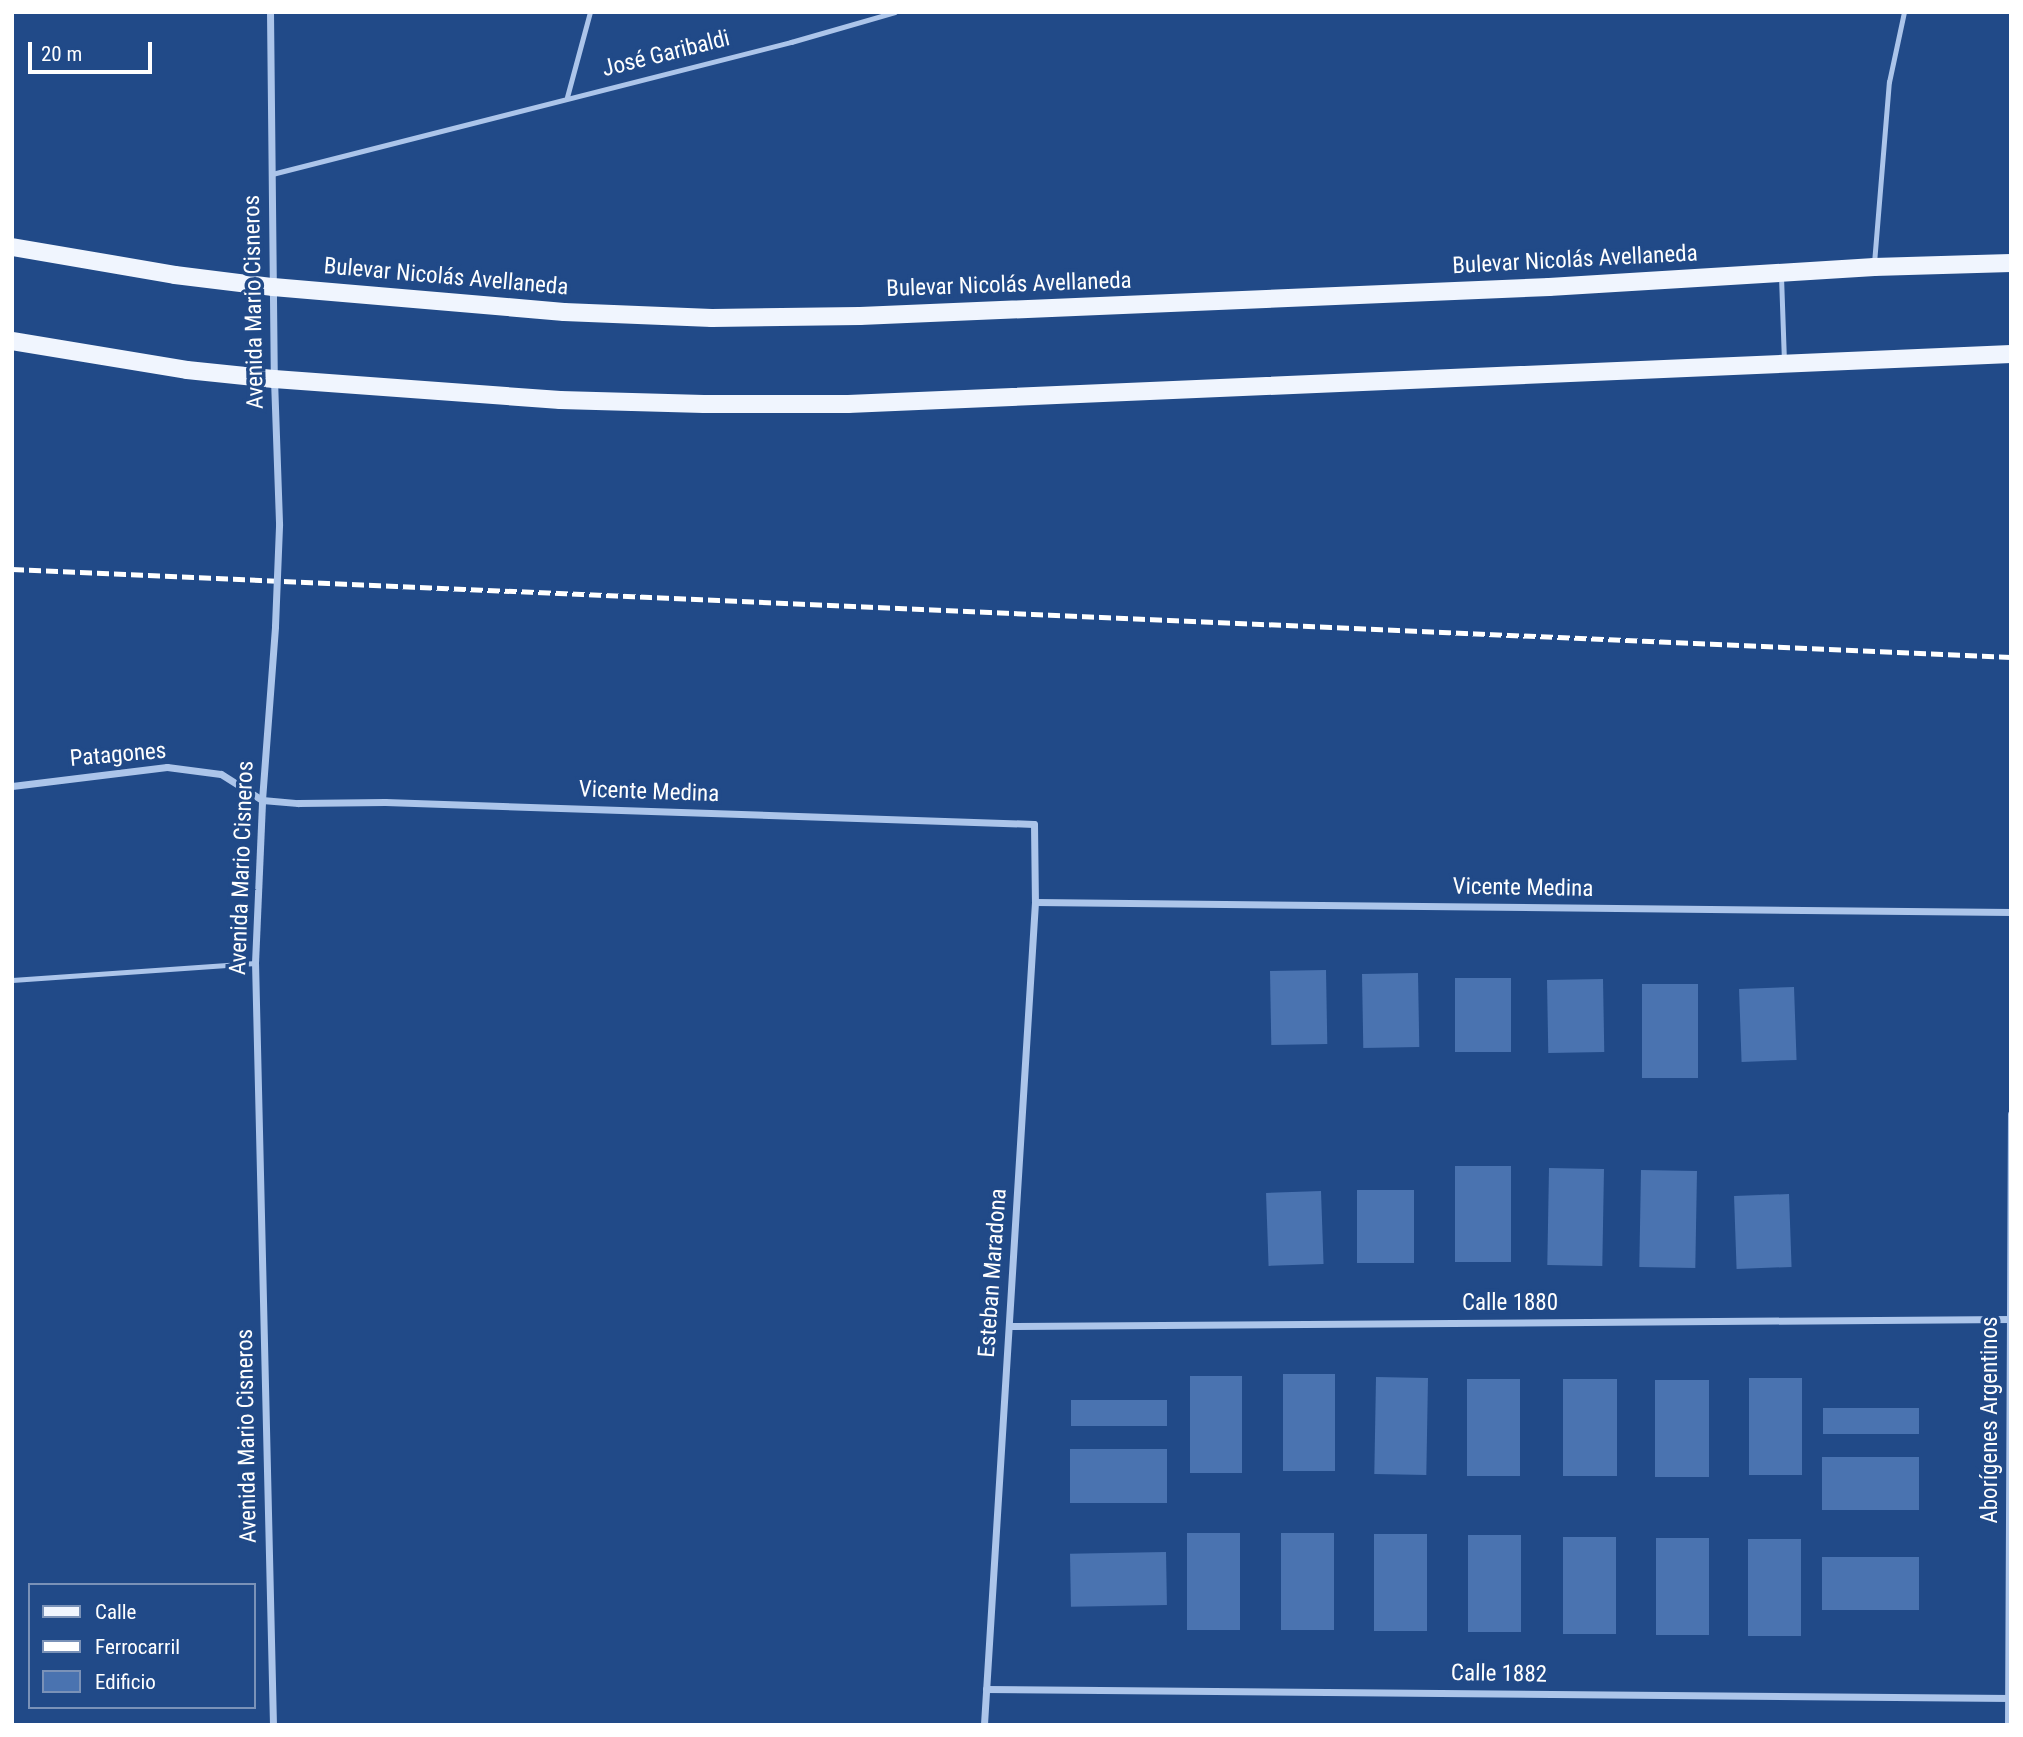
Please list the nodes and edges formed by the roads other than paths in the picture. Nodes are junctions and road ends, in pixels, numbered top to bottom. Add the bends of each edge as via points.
1 (270, 12) edge
2 (590, 12) edge
3 (895, 12) edge
4 (1905, 12) edge
5 (566, 97) junction
6 (272, 174) junction
7 (12, 247) edge
8 (2011, 263) edge
9 (1874, 267) junction
10 (1781, 273) junction
11 (273, 287) junction
12 (12, 341) edge
13 (2011, 354) edge
14 (1784, 364) junction
15 (274, 379) junction
16 (12, 786) edge
17 (262, 800) junction
18 (1034, 824) joint
19 (1035, 902) junction
20 (2011, 912) edge
21 (255, 963) junction
22 (12, 980) edge
23 (2011, 1114) edge
24 (2010, 1319) edge
25 (1009, 1326) junction
26 (986, 1689) junction
27 (2010, 1698) edge
28 (273, 1725) edge
29 (984, 1725) edge
30 (2008, 1725) edge

1 - 6 street, Avenida Mario Cisneros
2 - 5 lane, José Garibaldi
3 - 5 lane, José Garibaldi
4 - 9 lane via 1889,82
5 - 6 lane, José Garibaldi
6 - 11 street, Avenida Mario Cisneros
7 - 11 main road, Bulevar Nicolás Avellaneda
8 - 9 main road, Bulevar Nicolás Avellaneda
9 - 10 main road, Bulevar Nicolás Avellaneda
10 - 11 main road, Bulevar Nicolás Avellaneda via 1549,287 712,318 564,312
10 - 14 lane
11 - 15 street, Avenida Mario Cisneros
12 - 15 main road via 187,370
13 - 14 main road
14 - 15 main road via 848,404 560,400
15 - 17 street, Avenida Mario Cisneros, bridge via 279,525
16 - 17 street, Patagones via 167,767 221,774
17 - 18 street, Vicente Medina
17 - 21 street, Avenida Mario Cisneros
18 - 19 street, Esteban Maradona
19 - 20 street, Vicente Medina
19 - 25 street, Esteban Maradona
21 - 22 lane
21 - 28 street, Avenida Mario Cisneros
23 - 24 street, Aborígenes Argentinos
24 - 25 street, Calle 1880
24 - 27 street, Aborígenes Argentinos
25 - 26 street, Esteban Maradona
26 - 27 street, Calle 1882
26 - 29 street, Esteban Maradona
27 - 30 street, Aborígenes Argentinos

